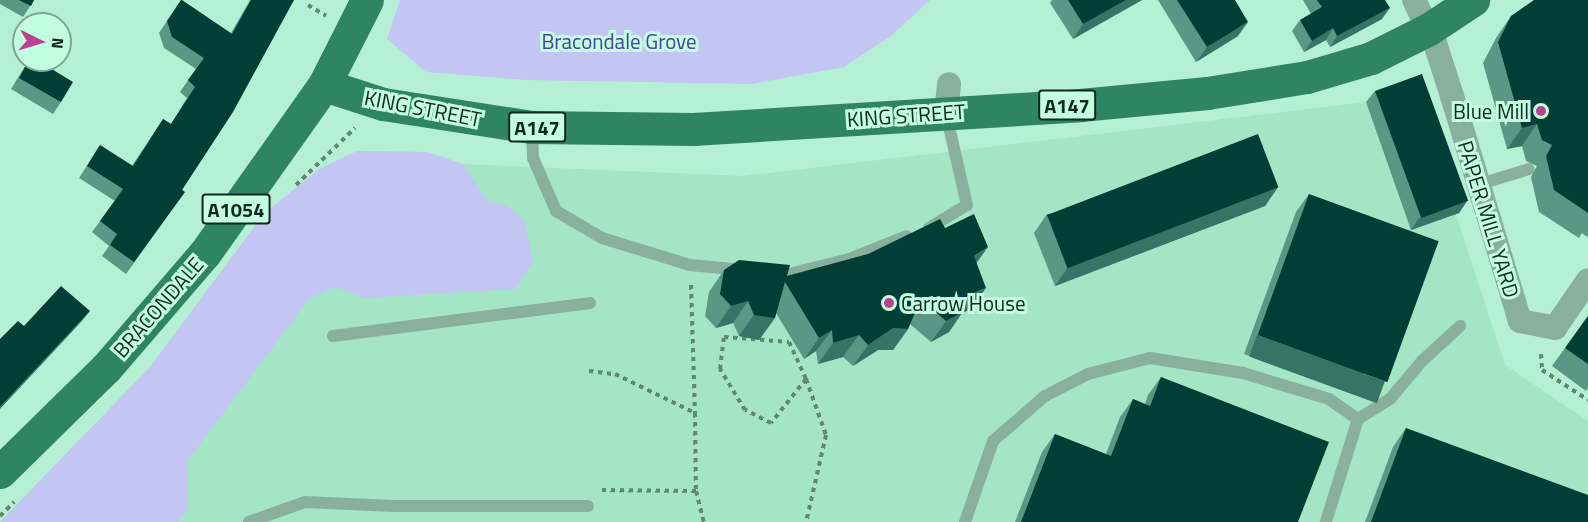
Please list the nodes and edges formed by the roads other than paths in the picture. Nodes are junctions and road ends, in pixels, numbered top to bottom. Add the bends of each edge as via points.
1 (367, 0) edge
2 (1414, 0) edge
3 (1473, 0) edge
4 (1429, 29) junction
5 (324, 85) junction
6 (947, 98) junction
7 (532, 127) junction
8 (1528, 169) dead end
9 (1477, 185) junction
10 (1588, 280) edge
11 (590, 303) dead end
12 (1460, 326) dead end
13 (333, 336) dead end
14 (1358, 419) junction
15 (0, 472) edge
16 (588, 506) dead end
17 (249, 522) edge
18 (965, 522) edge
19 (1326, 522) edge

1 - 5 main road, BRACONDALE
2 - 4 street, PAPER MILL YARD
3 - 4 main road, KING STREET / A147
4 - 6 main road, KING STREET / A147 via 1371,58 1307,77 1208,93
4 - 9 street, PAPER MILL YARD
5 - 7 main road, KING STREET / A147 via 383,104
5 - 15 main road, BRACONDALE / A1054 via 205,253 143,328
6 - 7 main road, KING STREET / A147 via 693,129
6 - 7 lane via 967,205 933,226 849,259 789,274 690,265 602,238 556,211 533,158
8 - 9 lane
9 - 10 street, PAPER MILL YARD via 1520,321 1555,328
11 - 13 lane
12 - 14 lane via 1422,361 1390,399
14 - 18 lane via 1329,399 1243,373 1150,358 1088,374 1045,396 993,441
14 - 19 lane
16 - 17 lane via 305,502

